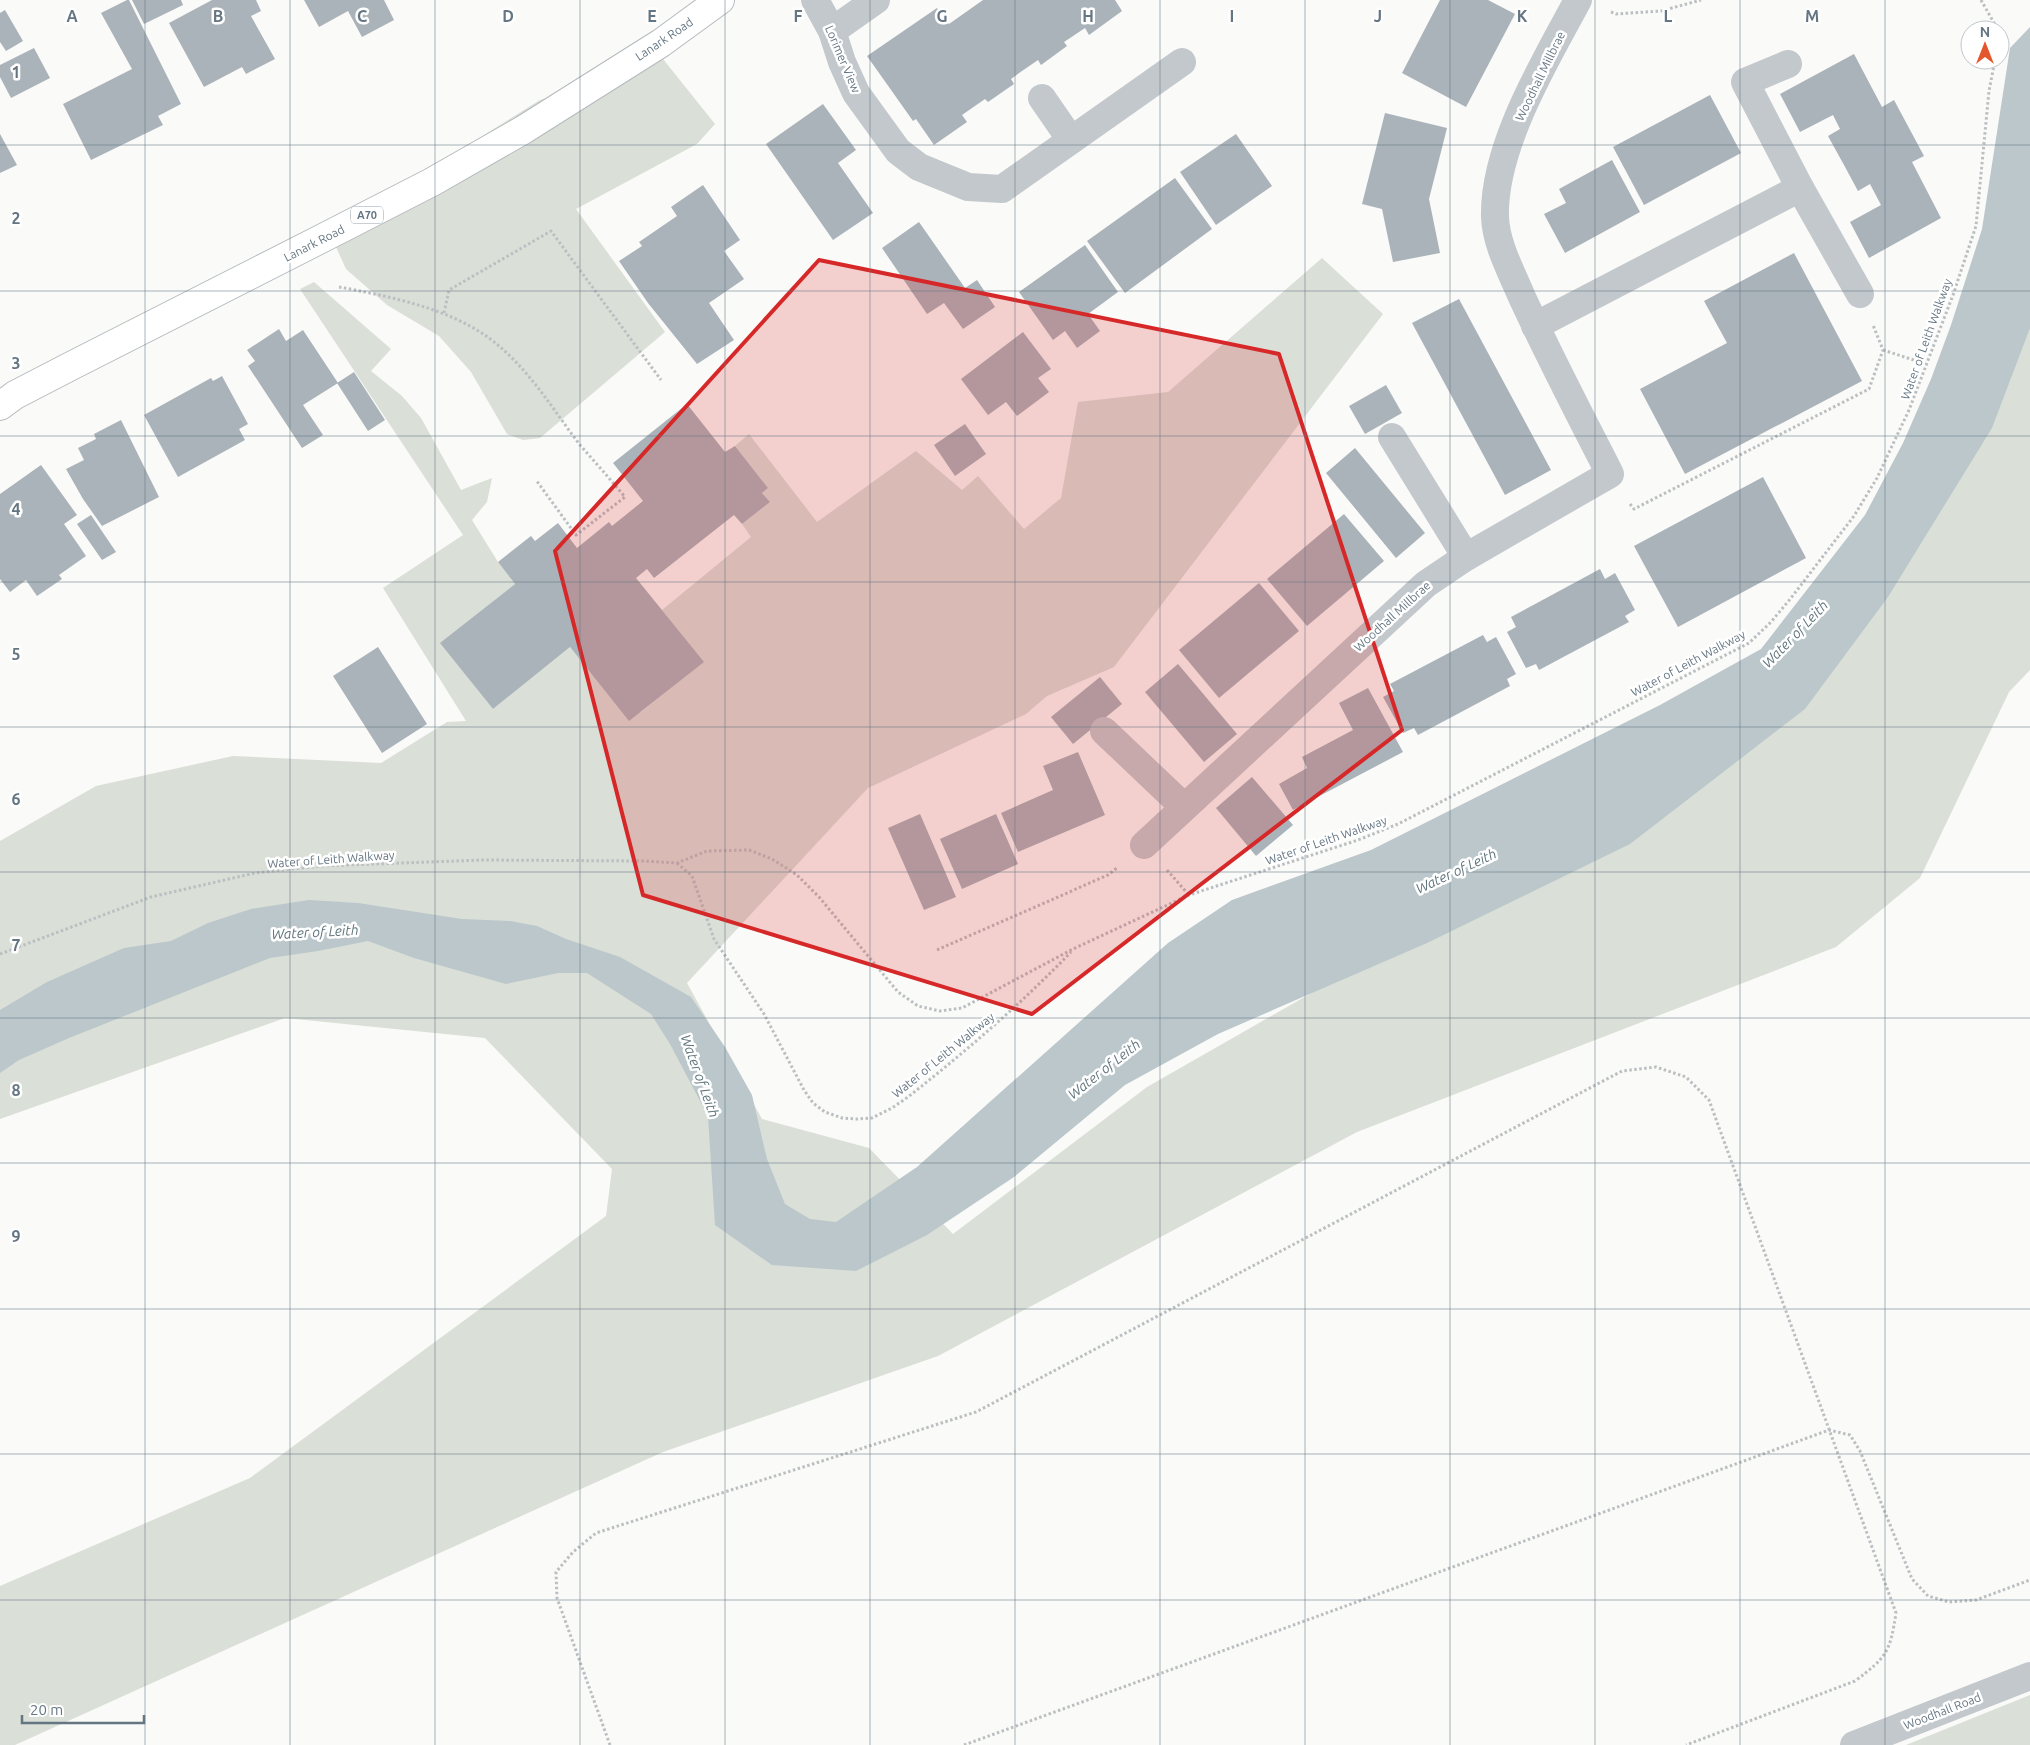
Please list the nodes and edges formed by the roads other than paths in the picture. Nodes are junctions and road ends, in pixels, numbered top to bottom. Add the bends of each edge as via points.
1 (720, 0) edge
2 (815, 0) edge
3 (876, 0) edge
4 (1578, 0) edge
5 (832, 30) junction
6 (1182, 62) dead end
7 (1788, 64) dead end
8 (1042, 98) dead end
9 (1071, 140) junction
10 (1800, 188) junction
11 (1860, 294) road end
12 (1536, 326) junction
13 (0, 406) edge
14 (1392, 437) dead end
15 (1466, 557) junction
16 (1104, 731) dead end
17 (1184, 807) junction
18 (1144, 845) road end
19 (2030, 1676) edge
20 (1854, 1745) edge

1 - 13 main road, Lanark Road / A70 via 660,43 523,130 423,186 15,395
2 - 5 street, Lorimer View
3 - 5 street
4 - 12 street, Woodhall Millbrae via 1533,84 1508,145 1499,183 1495,217 1503,253
5 - 9 street, Lorimer View via 856,93 898,151 919,167 968,187 1002,189
6 - 9 street, Lorimer View
7 - 10 street via 1745,82
8 - 9 street
10 - 11 street
10 - 12 street
12 - 15 street, Woodhall Millbrae via 1610,474
14 - 15 street
15 - 17 street, Woodhall Millbrae via 1426,584
16 - 17 street
17 - 18 street, Woodhall Millbrae
19 - 20 street, Woodhall Road

